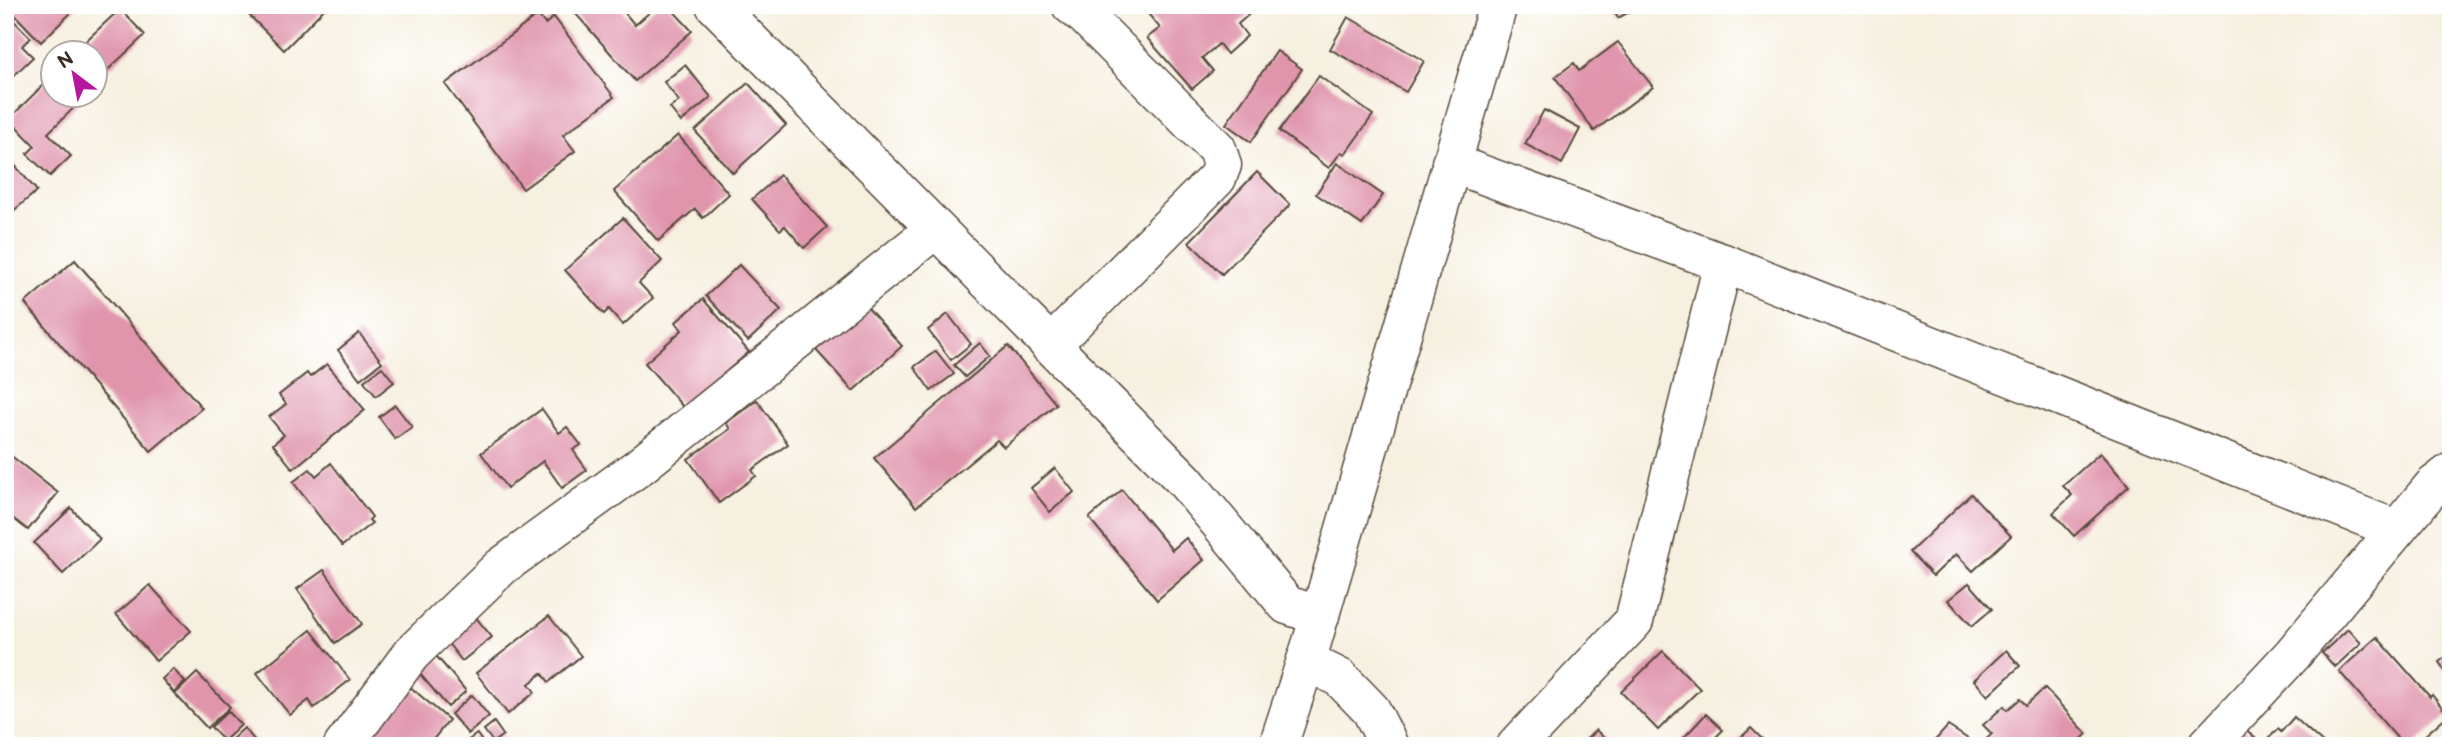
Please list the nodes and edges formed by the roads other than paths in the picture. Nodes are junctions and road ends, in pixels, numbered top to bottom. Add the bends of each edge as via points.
1 (715, 5) edge
2 (1071, 5) edge
3 (1498, 5) edge
4 (1451, 163) junction
5 (934, 230) junction
6 (1723, 263) junction
7 (1050, 346) junction
8 (2445, 489) edge
9 (2395, 529) junction
10 (1320, 616) junction
11 (1307, 661) junction
12 (343, 746) edge
13 (1278, 746) edge
14 (1389, 746) edge
15 (1516, 746) edge
16 (2207, 746) edge

1 - 5 street
2 - 7 street via 1217,149 1222,165 1217,178
3 - 4 street
4 - 6 street
4 - 10 street
5 - 7 street
5 - 12 street via 640,466 501,567 411,654
6 - 9 street
6 - 15 street via 1634,621
7 - 10 street via 1185,481 1286,605
8 - 9 street
9 - 16 street via 2292,655
10 - 11 street
11 - 13 street
11 - 14 street via 1340,678 1371,710

